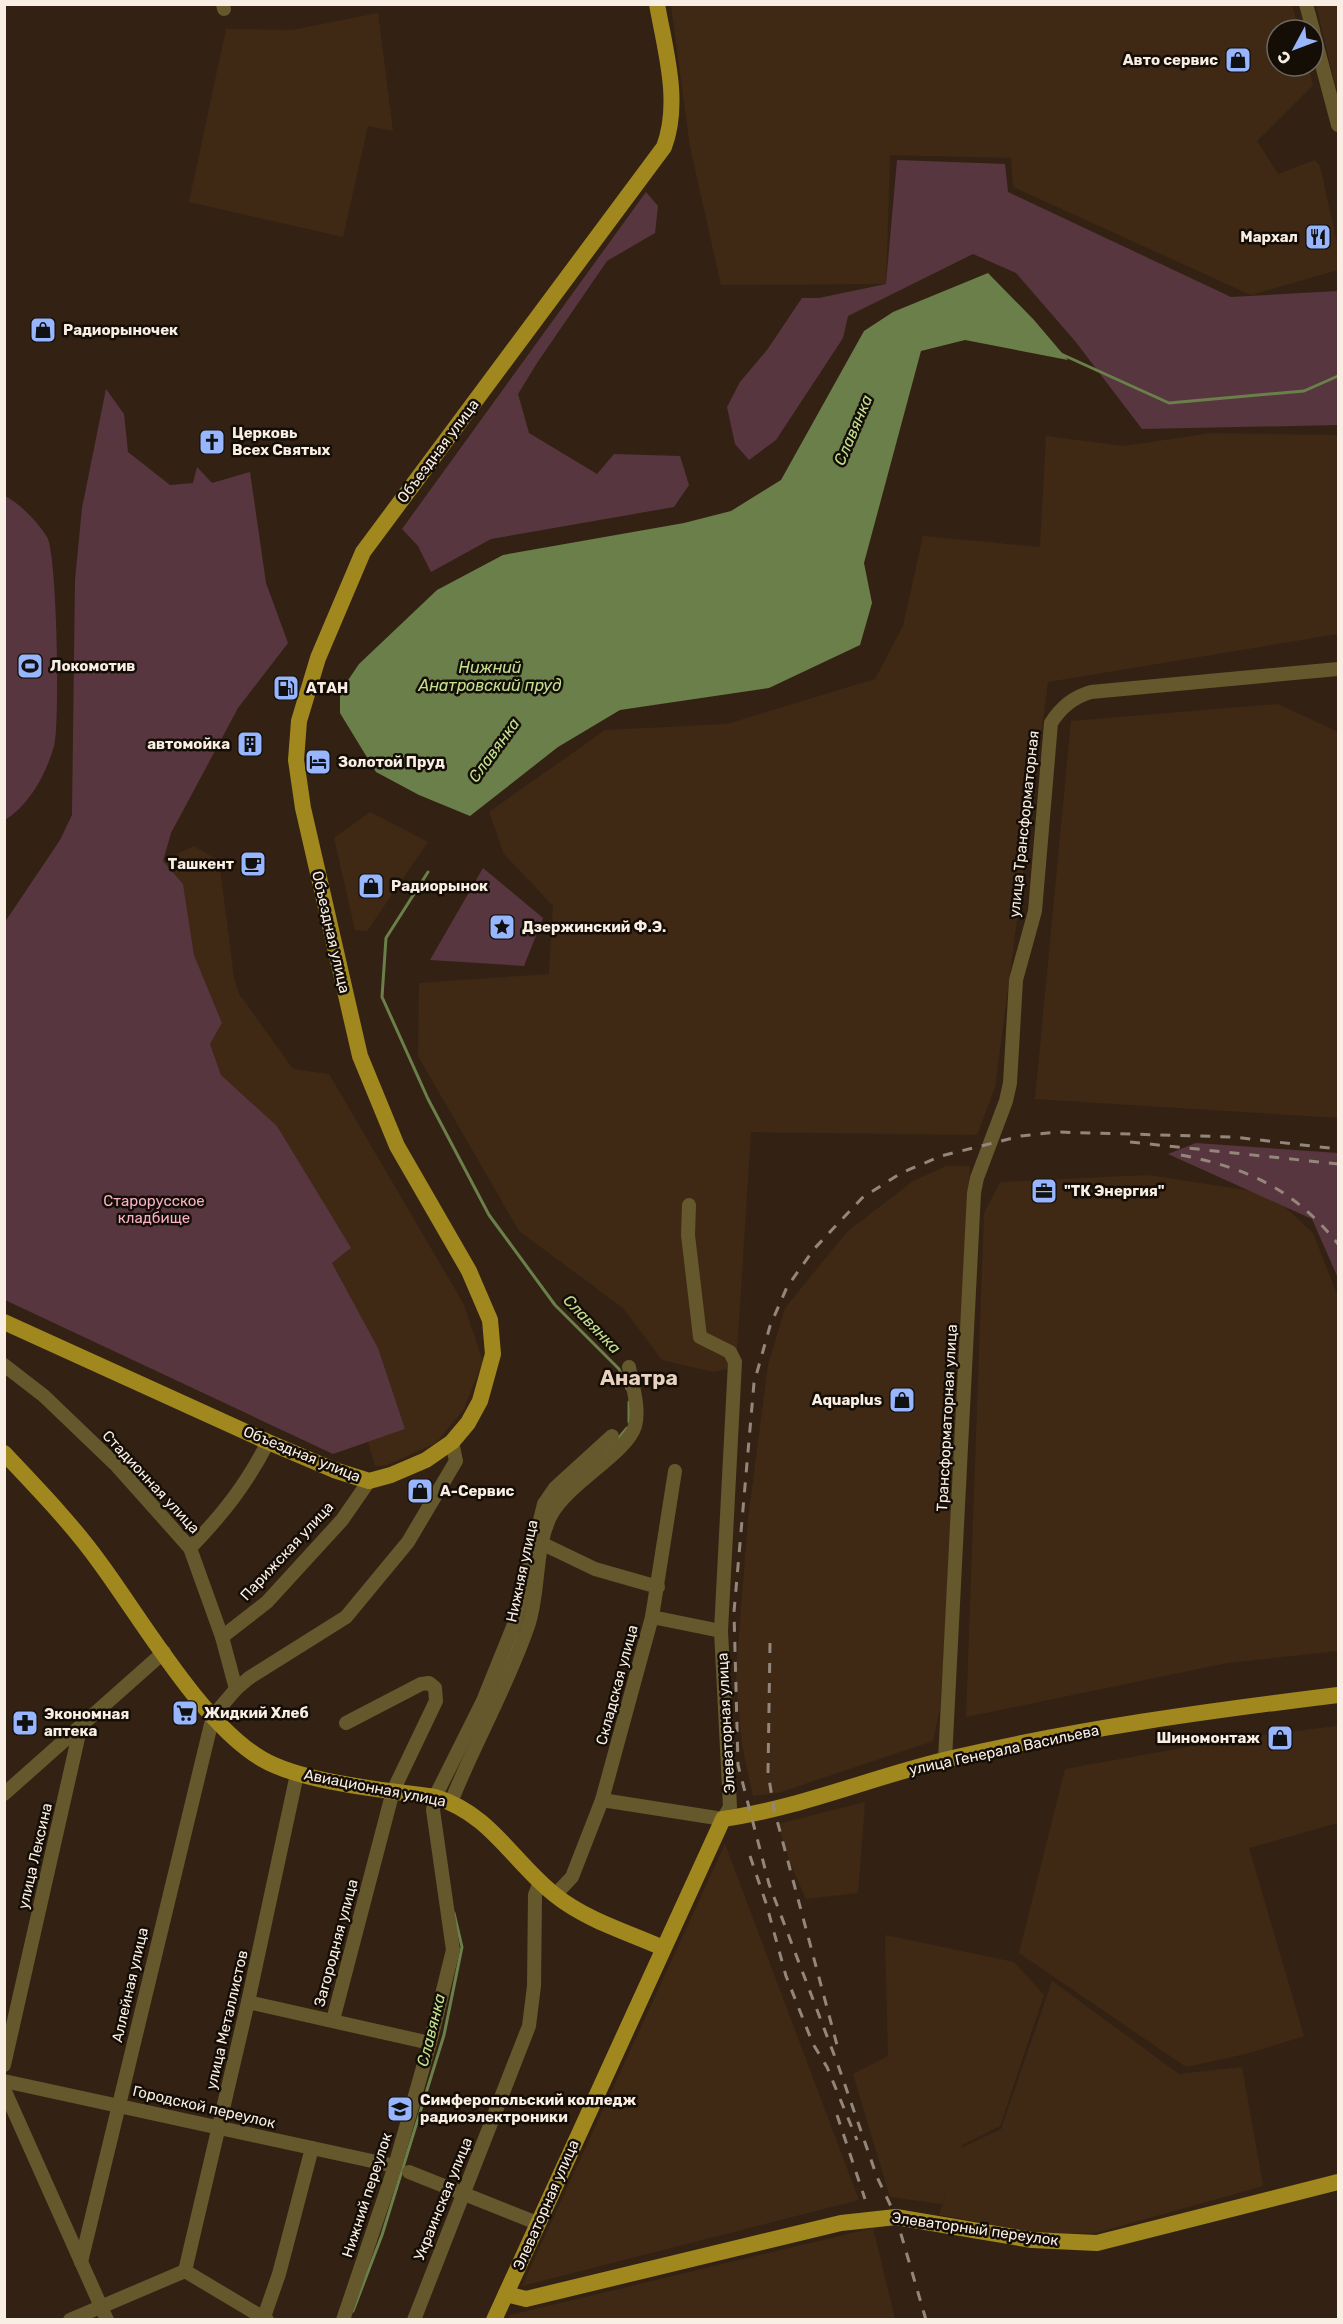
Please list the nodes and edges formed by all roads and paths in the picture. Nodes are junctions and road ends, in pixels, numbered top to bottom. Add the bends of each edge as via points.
1 (657, 4) edge
2 (1325, 76) edge
3 (1338, 125) edge
4 (1338, 669) edge
5 (1010, 1083) joint
6 (689, 1204) dead end
7 (4, 1322) edge
8 (4, 1365) edge
9 (629, 1367) dead end
10 (612, 1436) dead end
11 (268, 1442) junction
12 (452, 1442) junction
13 (4, 1453) edge
14 (675, 1471) dead end
15 (369, 1481) junction
16 (543, 1544) junction
17 (190, 1548) junction
18 (658, 1587) junction
19 (652, 1617) junction
20 (721, 1631) junction
21 (222, 1637) junction
22 (164, 1652) junction
23 (236, 1689) junction
24 (1338, 1695) edge
25 (213, 1716) junction
26 (346, 1723) dead end
27 (81, 1725) junction
28 (945, 1760) junction
29 (297, 1774) junction
30 (393, 1791) junction
31 (4, 1794) edge
32 (435, 1797) junction
33 (602, 1800) junction
34 (451, 1802) junction
35 (723, 1819) junction
36 (540, 1882) junction
37 (555, 1895) junction
38 (663, 1948) junction
39 (248, 2002) junction
40 (333, 2020) junction
41 (430, 2043) junction
42 (4, 2065) edge
43 (4, 2081) edge
44 (4, 2089) edge
45 (118, 2104) junction
46 (219, 2130) junction
47 (312, 2148) junction
48 (395, 2166) junction
49 (409, 2172) dead end
50 (1338, 2182) edge
51 (464, 2194) junction
52 (537, 2223) junction
53 (81, 2262) junction
54 (185, 2271) junction
55 (506, 2294) junction
56 (102, 2305) junction
57 (266, 2318) edge
58 (70, 2319) edge
59 (107, 2319) edge
60 (343, 2319) edge
61 (414, 2319) edge
62 (494, 2319) edge

1 - 12 main road, Объездная улица via 671,95 671,127 664,147 363,552 318,658 299,721 296,760 303,808 360,1056 397,1146 469,1271 490,1320 493,1354 480,1401
2 - 3 street
4 - 5 street, улица Трансформаторная via 1091,692 1078,696 1058,711 1051,723 1035,911 1017,975
5 - 28 street, Трансформаторная улица via 974,1193
6 - 20 street, Элеваторная улица via 688,1235 700,1337 730,1352 735,1362
7 - 11 main road, Объездная улица
8 - 17 street, Стадионная улица via 44,1396 117,1466
9 - 16 street, Нижняя улица via 635,1426 621,1446 559,1499 549,1518
10 - 32 street, Нижняя улица via 555,1488 544,1504 515,1622 483,1701
11 - 15 main road, Объездная улица
11 - 17 street via 247,1482 222,1516
12 - 15 main road, Объездная улица via 410,1468
12 - 23 street via 456,1461 408,1542 346,1617
13 - 22 main road, Авиационная улица via 73,1527
14 - 18 street, Складская улица
15 - 21 street, Парижская улица via 342,1520 267,1602
16 - 18 street via 595,1569
16 - 34 street, Нижняя улица via 529,1623 509,1680
17 - 21 street, Стадионная улица
18 - 19 street, Складская улица
19 - 20 street
19 - 33 street, Складская улица
20 - 35 street, Элеваторная улица via 730,1807
21 - 23 street, Стадионная улица
22 - 25 main road, Авиационная улица
22 - 27 street
23 - 25 street
24 - 28 main road, улица Генерала Васильева via 1056,1736
25 - 29 main road, Авиационная улица via 262,1759
25 - 45 street, Аллейная улица
26 - 30 street, Загородняя улица via 421,1684 429,1683 435,1688 436,1701
27 - 31 street
27 - 42 street, улица Лексина
28 - 35 main road, улица Генерала Васильева via 774,1809
29 - 30 main road, Авиационная улица
29 - 39 street, улица Металлистов
30 - 32 main road, Авиационная улица
30 - 40 street, Загородняя улица
32 - 34 main road, Авиационная улица
32 - 41 street, Нижний переулок via 433,1810 453,1950
33 - 35 street, улица Генерала Васильева
33 - 37 street, Складская улица via 572,1877
34 - 36 main road, Авиационная улица via 476,1816
35 - 38 main road, Элеваторная улица
36 - 37 main road, Авиационная улица
36 - 51 street, Украинская улица via 535,1895 530,2026
37 - 38 main road, Авиационная улица via 573,1909
38 - 52 main road, Элеваторная улица
39 - 40 street, Загородняя улица
39 - 46 street, улица Металлистов
40 - 41 street
41 - 48 street, Нижний переулок
43 - 45 street, Городской переулок
44 - 53 street
45 - 46 street, Городской переулок
45 - 53 street, Аллейная улица
46 - 47 street, Городской переулок
46 - 54 street, улица Металлистов
47 - 48 street, Городской переулок
47 - 57 street
48 - 60 street, Нижний переулок
49 - 51 street
50 - 55 main road, Элеваторный переулок via 1098,2243 1032,2240 896,2217 875,2217 526,2299
51 - 52 street
51 - 61 street, Украинская улица
52 - 55 main road, Элеваторная улица
53 - 56 street
54 - 56 street
54 - 57 street
55 - 62 main road, Элеваторная улица
56 - 58 street
56 - 59 street

